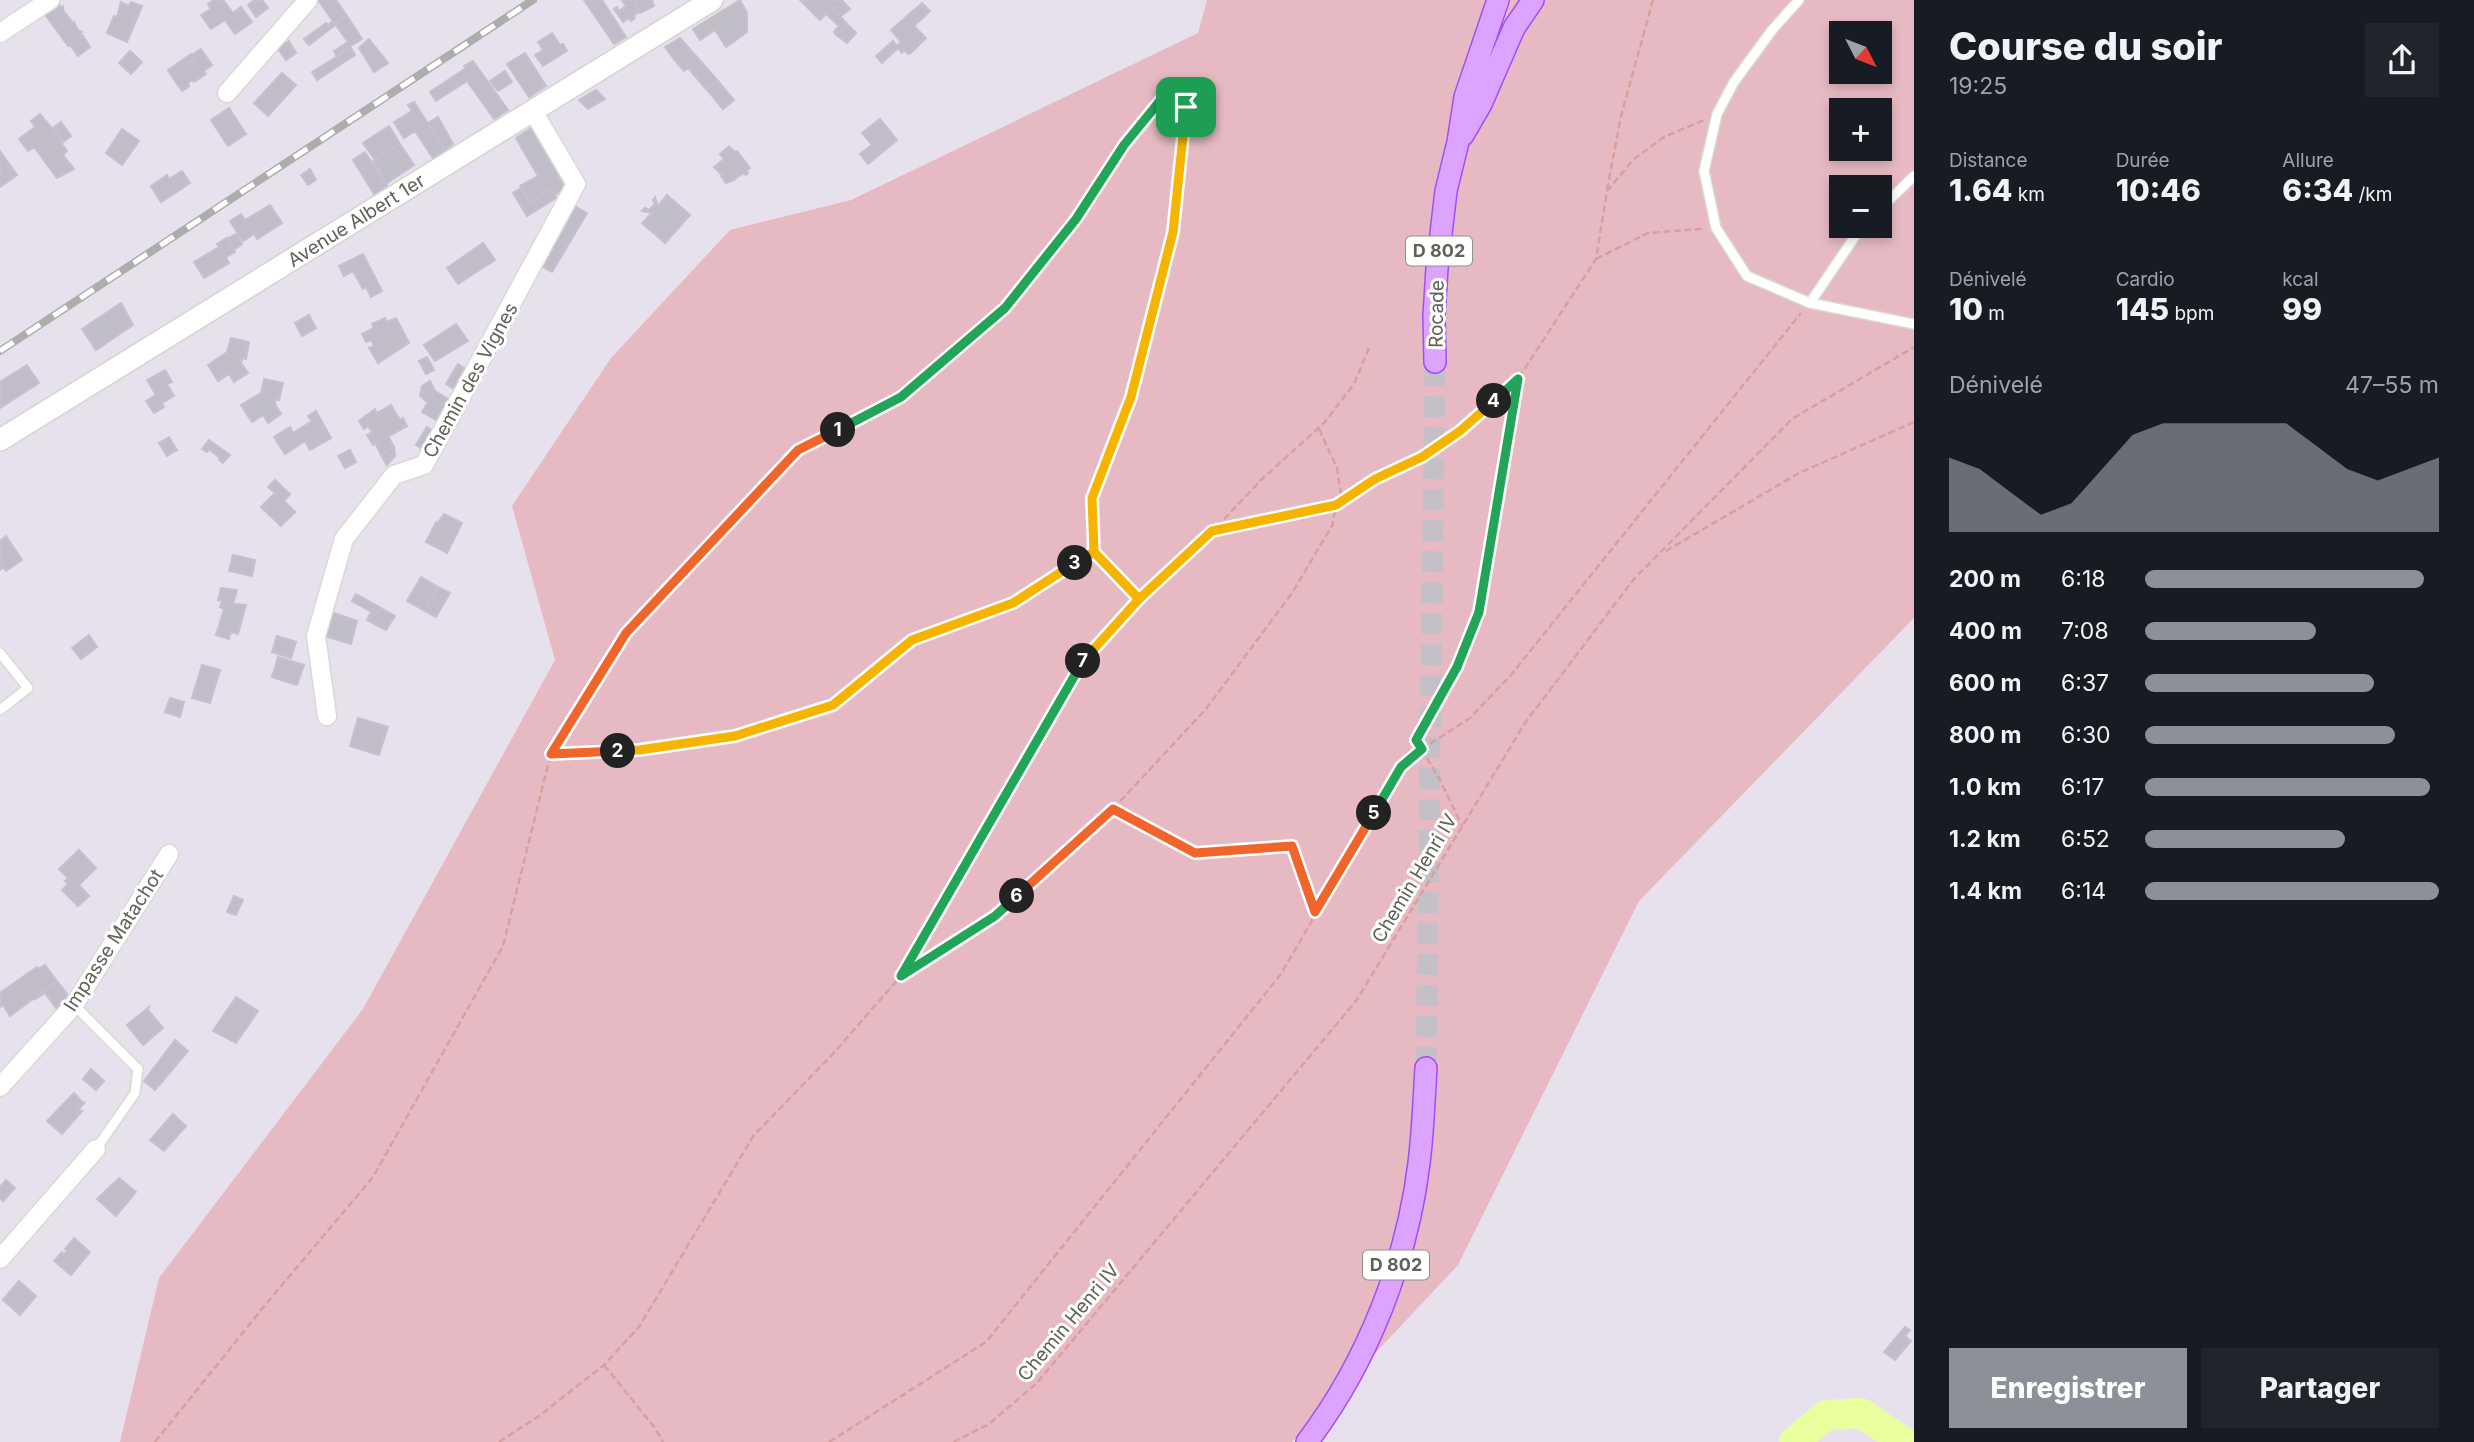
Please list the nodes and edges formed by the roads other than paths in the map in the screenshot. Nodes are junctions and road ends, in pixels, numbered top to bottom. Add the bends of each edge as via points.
1 (50, 0) edge
2 (308, 0) edge
3 (712, 0) edge
4 (1498, 0) edge
5 (1533, 0) edge
6 (1799, 0) edge
7 (0, 33) edge
8 (227, 93) dead end
9 (533, 111) junction
10 (1458, 142) junction
11 (1914, 176) edge
12 (1892, 197) edge
13 (1854, 238) edge
14 (1810, 303) junction
15 (1914, 324) edge
16 (1435, 362) tunnel mouth
17 (0, 440) edge
18 (0, 653) edge
19 (0, 710) edge
20 (327, 716) dead end
21 (169, 854) dead end
22 (75, 1005) junction
23 (1426, 1068) tunnel mouth
24 (0, 1087) edge
25 (96, 1149) joint
26 (0, 1259) edge
27 (1307, 1442) edge

1 - 7 street
2 - 8 street
3 - 9 main road, Avenue Albert 1er
4 - 10 main road, D 802 via 1465,97
5 - 10 main road, D 802 via 1514,28 1481,104
6 - 14 lane via 1734,82 1717,114 1704,171 1716,228 1746,276
9 - 17 main road, Avenue Albert 1er
9 - 20 street, Chemin des Vignes via 576,184 424,465 394,475 344,539 316,636
10 - 16 main road, Rocade / D 802 via 1446,191 1437,268
11 - 12 lane
13 - 14 lane
14 - 15 lane
18 - 19 lane via 28,688
21 - 22 street, Impasse Matachot
22 - 24 street, Impasse Matachot
22 - 25 lane via 138,1069 135,1093
23 - 27 main road, D 802 via 1419,1164 1394,1273 1367,1343
25 - 26 street

